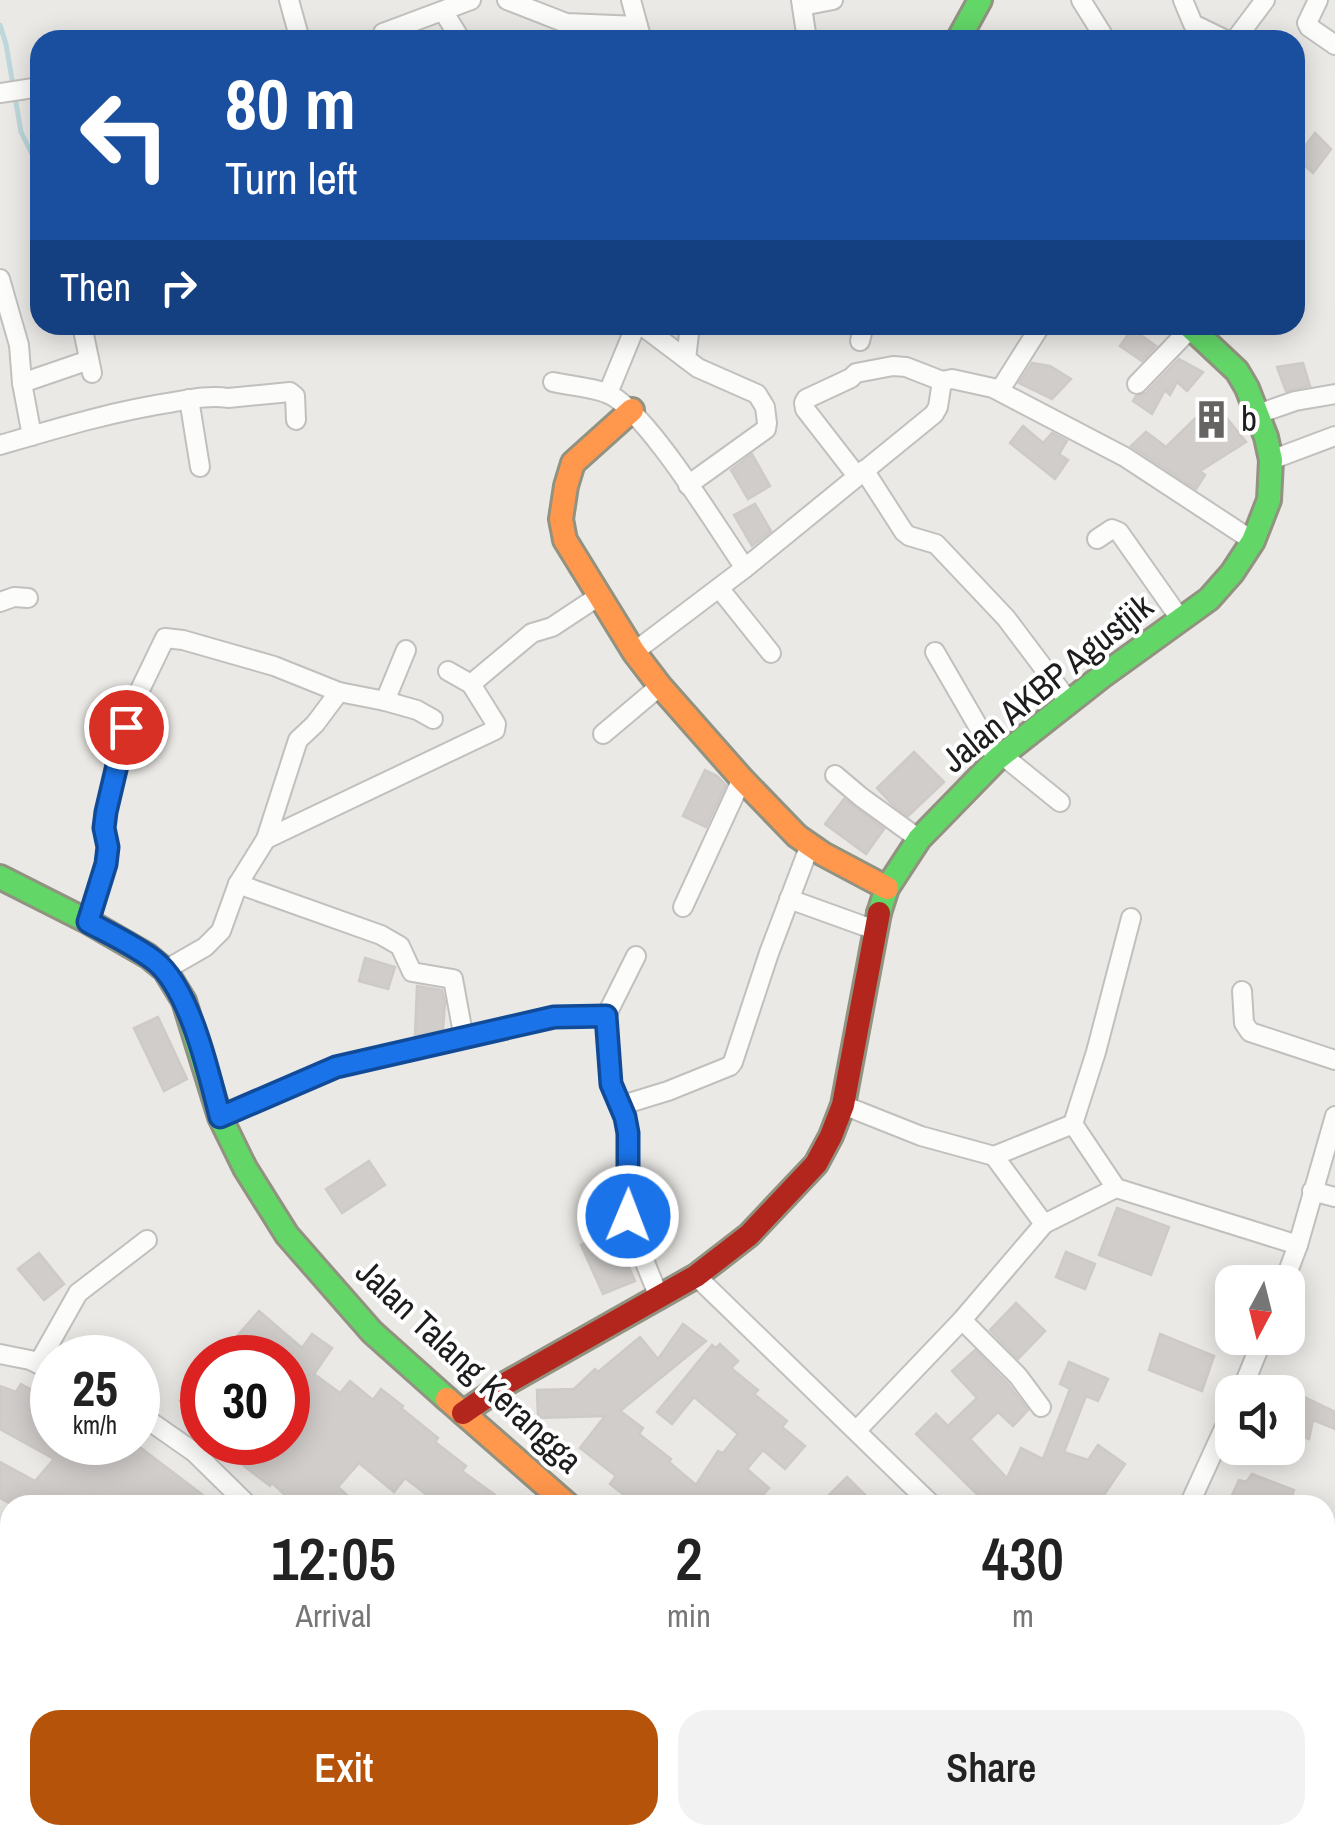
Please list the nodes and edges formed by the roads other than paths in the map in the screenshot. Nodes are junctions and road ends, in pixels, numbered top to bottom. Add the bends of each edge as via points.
1 (289, 0) edge
2 (471, 0) edge
3 (508, 0) edge
4 (631, 0) edge
5 (833, 0) edge
6 (1081, 0) edge
7 (1183, 0) edge
8 (1265, 0) edge
9 (1318, 0) edge
10 (976, 1) edge
11 (802, 3) edge
12 (444, 11) junction
13 (297, 30) edge
14 (390, 30) edge
15 (455, 30) edge
16 (618, 30) edge
17 (639, 30) edge
18 (806, 30) edge
19 (963, 30) edge
20 (1100, 30) edge
21 (1205, 30) edge
22 (1243, 30) edge
23 (1335, 46) edge
24 (0, 280) edge
25 (82, 335) edge
26 (634, 335) edge
27 (653, 335) edge
28 (689, 335) edge
29 (1034, 335) edge
30 (1183, 335) edge
31 (1199, 335) edge
32 (686, 359) junction
33 (942, 381) junction
34 (553, 382) dead end
35 (22, 383) junction
36 (1137, 384) dead end
37 (1000, 390) junction
38 (608, 393) junction
39 (1335, 394) edge
40 (189, 399) junction
41 (632, 410) junction
42 (1258, 414) junction
43 (296, 420) dead end
44 (32, 436) junction
45 (1335, 436) edge
46 (0, 445) edge
47 (1270, 460) junction
48 (200, 466) dead end
49 (861, 473) junction
50 (688, 485) junction
51 (1096, 539) dead end
52 (1253, 542) junction
53 (745, 568) junction
54 (719, 588) junction
55 (599, 596) junction
56 (28, 598) dead end
57 (0, 602) edge
58 (1181, 620) junction
59 (406, 650) dead end
60 (634, 652) junction
61 (936, 652) dead end
62 (770, 653) dead end
63 (448, 671) dead end
64 (470, 684) junction
65 (660, 686) junction
66 (339, 692) junction
67 (384, 700) junction
68 (1070, 703) junction
69 (434, 719) dead end
70 (602, 734) dead end
71 (999, 757) junction
72 (835, 775) dead end
73 (742, 778) junction
74 (1060, 802) dead end
75 (919, 839) junction
76 (266, 840) junction
77 (810, 845) junction
78 (0, 877) edge
79 (238, 884) junction
80 (887, 888) junction
81 (789, 898) junction
82 (683, 907) dead end
83 (1131, 918) dead end
84 (88, 922) junction
85 (874, 930) junction
86 (636, 956) dead end
87 (165, 970) junction
88 (1242, 991) dead end
89 (606, 1016) junction
90 (464, 1039) junction
91 (1335, 1060) edge
92 (843, 1105) junction
93 (620, 1106) junction
94 (1335, 1116) edge
95 (220, 1117) junction
96 (1073, 1124) junction
97 (994, 1156) junction
98 (1116, 1188) junction
99 (1312, 1191) junction
100 (1335, 1197) edge
101 (1044, 1224) junction
102 (147, 1240) dead end
103 (1298, 1245) junction
104 (1290, 1265) edge
105 (696, 1276) junction
106 (659, 1297) junction
107 (962, 1320) junction
108 (60, 1335) edge
109 (0, 1354) edge
110 (30, 1360) edge
111 (1041, 1408) dead end
112 (463, 1413) junction
113 (160, 1428) edge
114 (857, 1430) junction
115 (1215, 1447) edge
116 (238, 1495) edge
117 (557, 1495) edge
118 (922, 1495) edge
119 (1193, 1495) edge

1 - 13 street
2 - 12 street
3 - 16 street via 566,23
4 - 17 street
5 - 11 street
6 - 20 street
7 - 21 street via 1193,24
8 - 22 street
9 - 23 street via 1307,23
10 - 19 street
11 - 18 street
12 - 14 street
12 - 15 street
24 - 35 street via 19,345
25 - 35 street via 84,365
26 - 38 street
27 - 32 street
28 - 32 street
29 - 37 street
30 - 36 street
31 - 42 street, Jalan AKBP Agustjik via 1237,371
32 - 50 street via 757,394 767,423
33 - 37 street
33 - 49 street via 934,414
33 - 49 street via 893,366 856,373 806,399 805,410
34 - 38 street
35 - 44 street
37 - 52 street via 1125,456
38 - 41 street
39 - 42 street
40 - 43 street via 290,392
40 - 44 street
40 - 48 street
41 - 50 street
41 - 55 street via 575,460 566,486 563,534
42 - 47 street, Jalan AKBP Agustjik
44 - 46 street
45 - 47 street
47 - 52 street, Jalan AKBP Agustjik via 1269,500
49 - 53 street
49 - 68 street via 906,534 938,545 1006,618
50 - 53 street
51 - 58 street via 1108,530 1119,532
52 - 58 street, Jalan AKBP Agustjik via 1222,586
53 - 54 street
54 - 60 street
54 - 62 street
55 - 60 street
55 - 64 street via 532,633
56 - 57 street
58 - 68 street, Jalan AKBP Agustjik
59 - 67 street
60 - 65 street
61 - 71 street
63 - 64 street
64 - 76 street via 495,730
65 - 70 street
65 - 73 street
66 - 67 street
66 - 76 street via 298,740
66 - 84 street via 244,657 163,640 120,750 104,828 106,864
67 - 69 street
68 - 71 street, Jalan AKBP Agustjik
71 - 74 street
71 - 75 street, Jalan AKBP Agustjik
72 - 75 street
73 - 77 street
73 - 82 street
75 - 80 street, Jalan AKBP Agustjik
76 - 79 street
77 - 80 street
77 - 81 street
78 - 84 street, Jalan Talang Kerangga
79 - 87 street via 214,940
79 - 90 street via 381,935 400,946 412,972 453,979
80 - 85 street, Jalan AKBP Agustjik
81 - 85 street
81 - 93 street via 730,1066
83 - 96 street
84 - 87 street, Jalan Talang Kerangga
85 - 92 street, Jalan AKBP Agustjik
86 - 89 street
87 - 95 street, Jalan Talang Kerangga via 184,1002
88 - 91 street via 1250,1032
89 - 90 street via 554,1017
89 - 93 street via 608,1065
90 - 95 street via 336,1067
92 - 97 street
92 - 105 street, Jalan AKBP Agustjik via 806,1175 749,1235
93 - 106 street via 628,1133 628,1216
94 - 99 street
95 - 112 street, Jalan Talang Kerangga via 264,1201 304,1256 372,1332
96 - 97 street
96 - 98 street
97 - 101 street
98 - 101 street
98 - 103 street
99 - 100 street
99 - 103 street
101 - 107 street
102 - 108 street via 78,1293
103 - 104 street
105 - 106 street, Jalan AKBP Agustjik
105 - 114 street
106 - 112 street, Jalan AKBP Agustjik
107 - 111 street
107 - 114 street
109 - 110 street
112 - 117 street, Jalan Talang Kerangga
113 - 116 street
114 - 118 street
115 - 119 street

